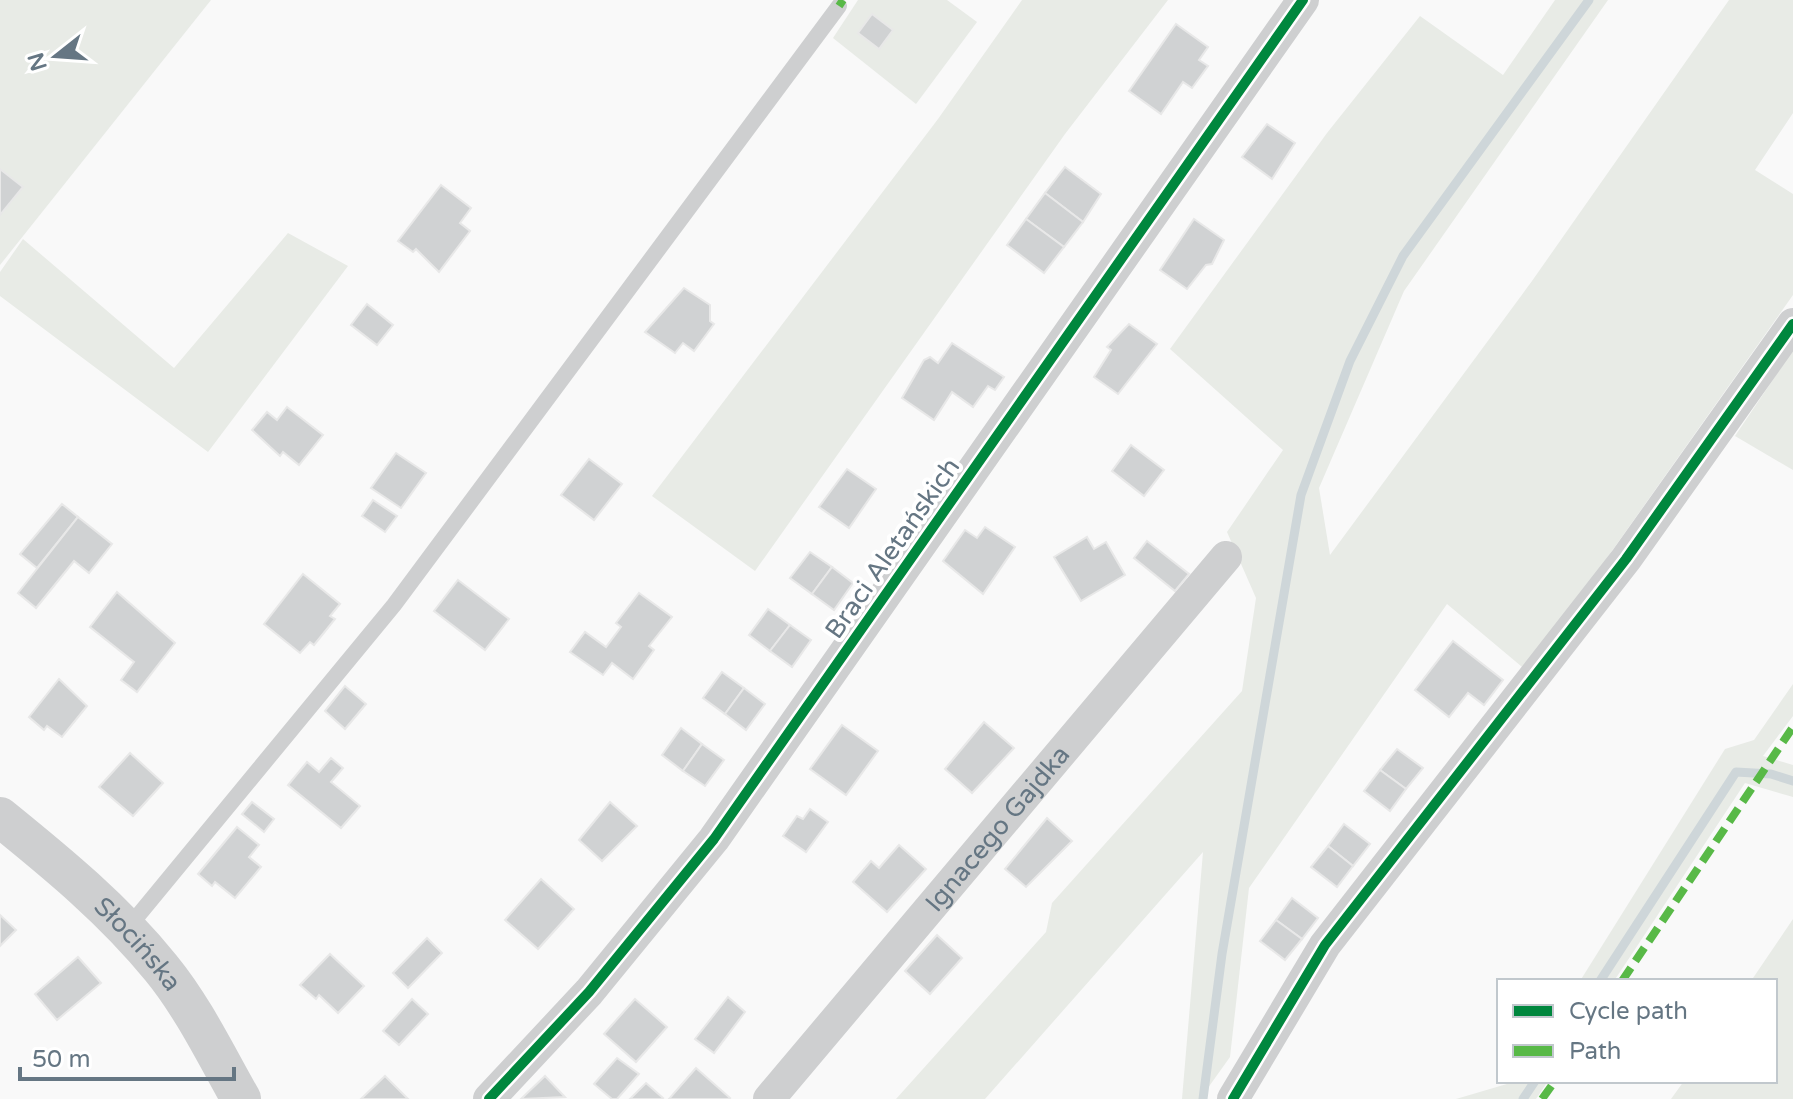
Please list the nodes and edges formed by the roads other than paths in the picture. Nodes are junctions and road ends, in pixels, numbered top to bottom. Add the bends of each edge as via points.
1 (1303, 0) edge
2 (839, 6) dead end
3 (1793, 324) edge
4 (1226, 557) dead end
5 (0, 817) edge
6 (127, 929) junction
7 (241, 1099) edge
8 (489, 1099) edge
9 (769, 1099) edge
10 (1233, 1099) edge

1 - 8 street, Braci Aletańskich via 714,839 589,992
2 - 6 lane via 394,605
3 - 10 street via 1626,559 1325,945
4 - 9 street, Ignacego Gajdka
5 - 6 street, Słocińska via 71,874
6 - 7 street, Słocińska via 164,970

